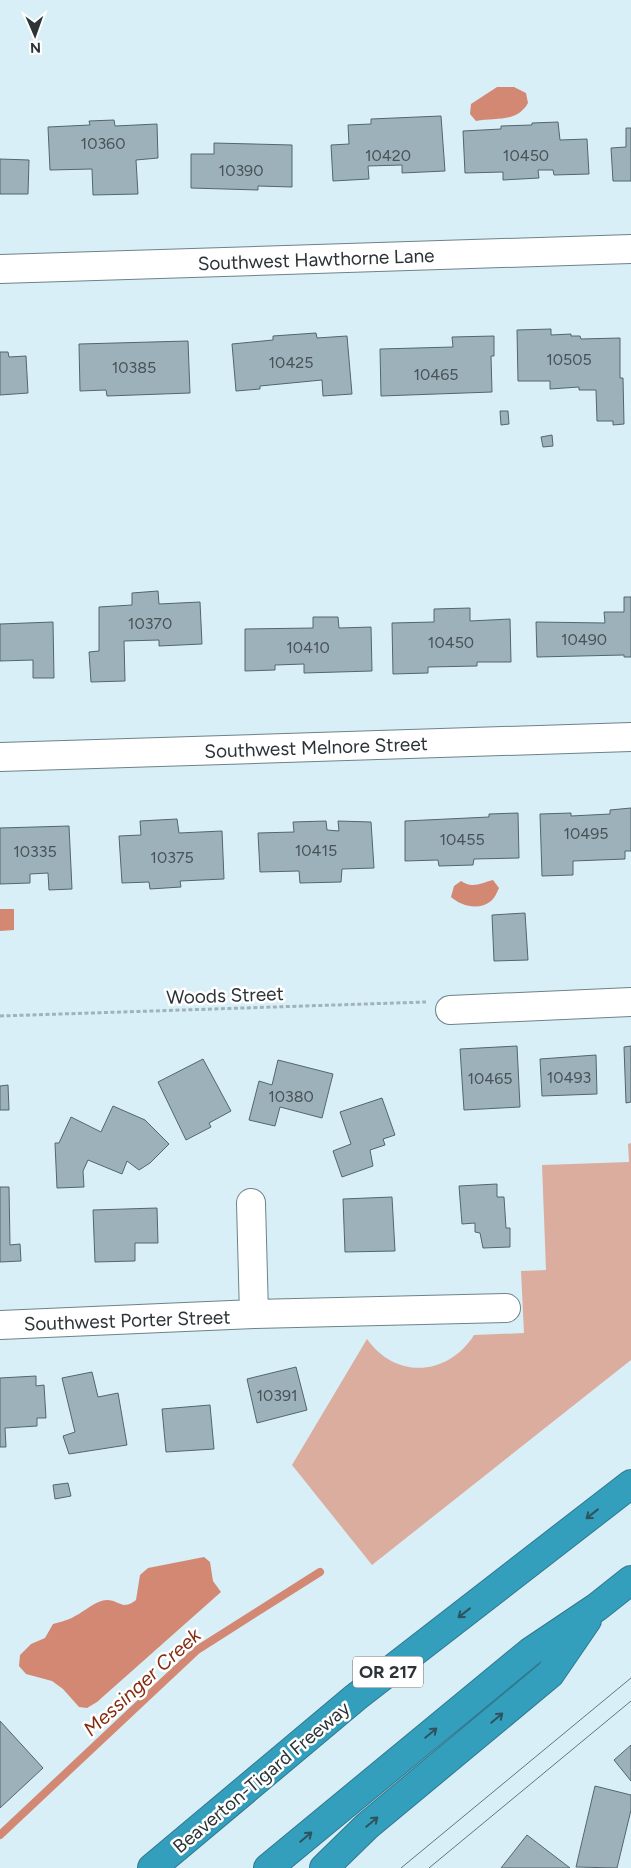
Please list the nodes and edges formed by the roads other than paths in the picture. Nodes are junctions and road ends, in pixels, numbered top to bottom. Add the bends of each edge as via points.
1 (631, 249) edge
2 (0, 269) edge
3 (631, 737) edge
4 (0, 757) edge
5 (631, 1002) edge
6 (450, 1010) road end
7 (251, 1203) dead end
8 (506, 1308) dead end
9 (254, 1314) junction
10 (0, 1325) edge
11 (631, 1484) edge
12 (631, 1580) edge
13 (597, 1607) junction
14 (152, 1868) edge
15 (268, 1868) edge
16 (324, 1868) edge

1 - 2 street, Southwest Hawthorne Lane
3 - 4 street, Southwest Melnore Street
5 - 6 street
7 - 9 street, Southwest Porter Street
8 - 9 street, Southwest Porter Street
9 - 10 street, Southwest Porter Street
11 -> 14 highway, Beaverton-Tigard Freeway / OR 217 via 356,1697
12 - 13 highway
15 -> 13 highway via 530,1652
16 -> 13 highway via 367,1826 550,1674

